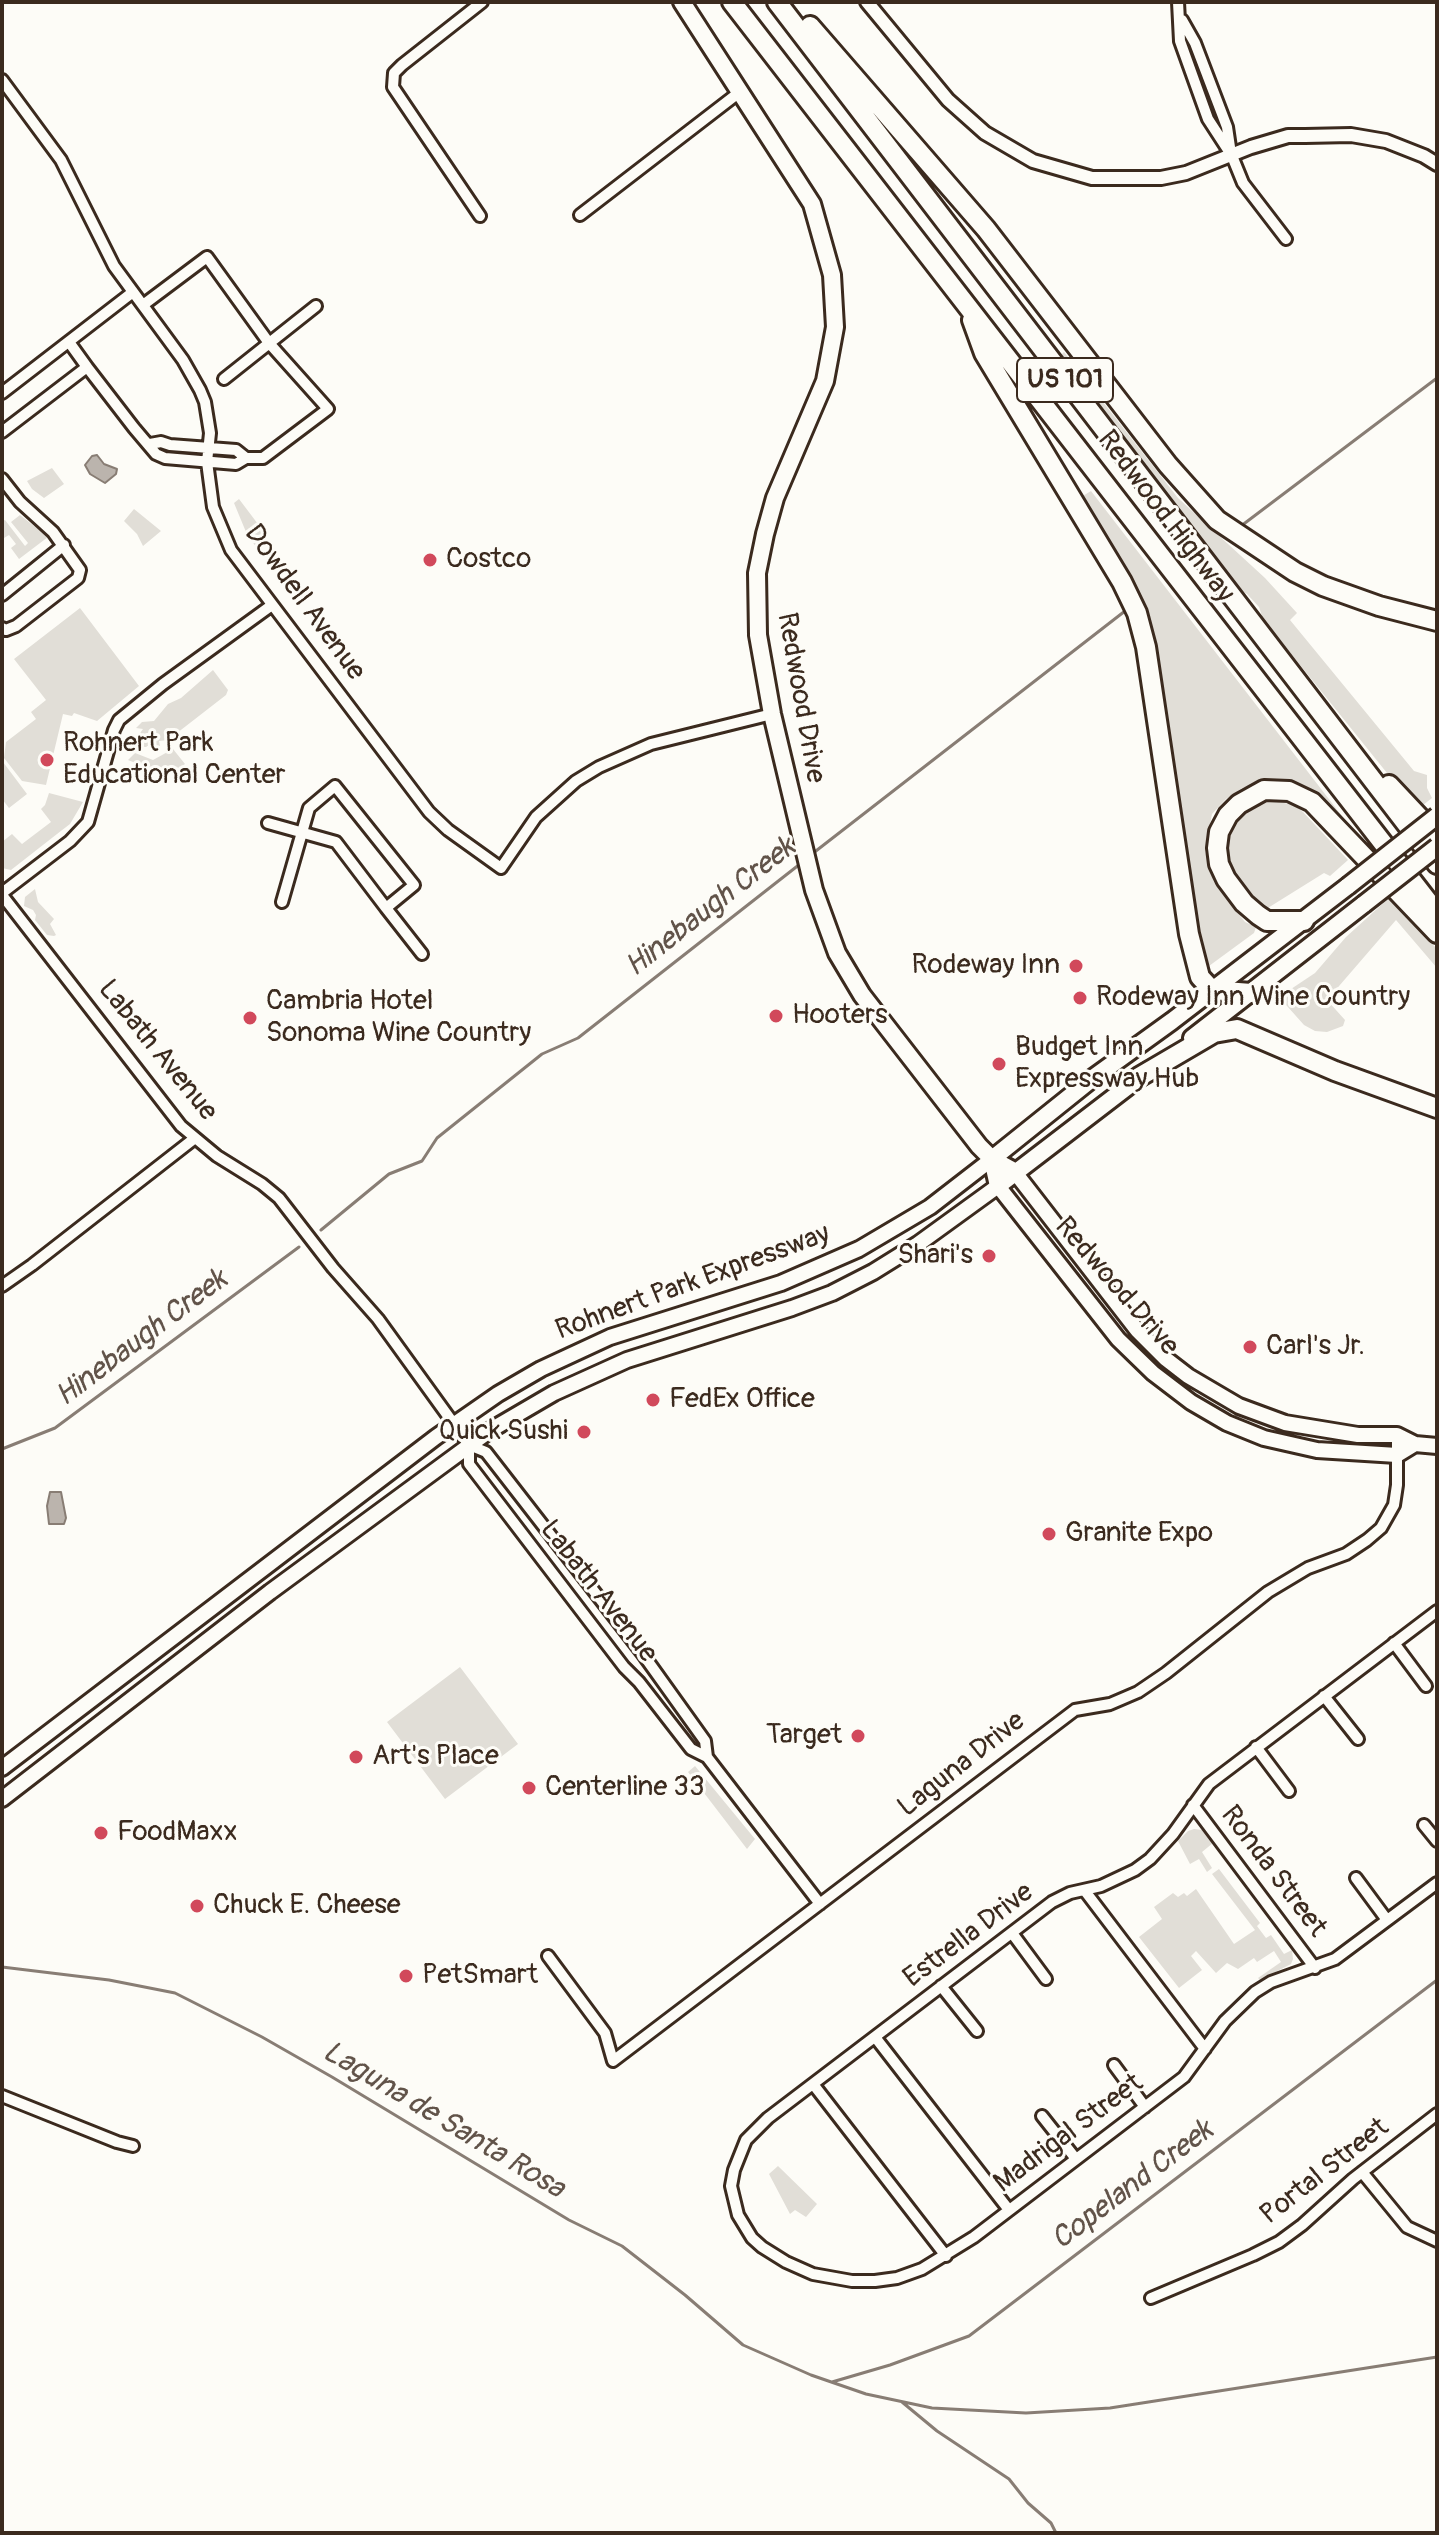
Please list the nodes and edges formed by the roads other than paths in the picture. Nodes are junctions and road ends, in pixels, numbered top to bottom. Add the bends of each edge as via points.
1 (482, 2) edge
2 (682, 2) edge
3 (732, 2) edge
4 (777, 2) edge
5 (789, 2) edge
6 (867, 2) edge
7 (1178, 2) edge
8 (2, 80) edge
9 (741, 91) junction
10 (1232, 156) junction
11 (1437, 164) edge
12 (580, 215) dead end
13 (480, 216) dead end
14 (1286, 239) dead end
15 (133, 292) junction
16 (965, 302) junction
17 (143, 305) junction
18 (316, 306) dead end
19 (69, 342) junction
20 (269, 343) junction
21 (87, 367) junction
22 (224, 379) dead end
23 (2, 393) edge
24 (2, 432) edge
25 (150, 444) junction
26 (209, 448) junction
27 (246, 458) junction
28 (207, 462) junction
29 (2, 479) edge
30 (64, 545) junction
31 (2, 595) edge
32 (272, 605) junction
33 (1437, 621) edge
34 (2, 628) edge
35 (1312, 701) junction
36 (772, 714) junction
37 (1437, 816) edge
38 (268, 823) dead end
39 (302, 832) junction
40 (1437, 836) edge
41 (1437, 847) edge
42 (1437, 864) edge
43 (2, 894) edge
44 (282, 902) dead end
45 (386, 908) junction
46 (1437, 913) edge
47 (1304, 921) junction
48 (1437, 933) edge
49 (422, 954) dead end
50 (1212, 990) junction
51 (1251, 993) junction
52 (1139, 1077) junction
53 (1437, 1108) edge
54 (195, 1138) junction
55 (992, 1159) junction
56 (1014, 1171) junction
57 (998, 1186) junction
58 (2, 1286) edge
59 (727, 1301) junction
60 (734, 1325) junction
61 (454, 1424) junction
62 (1397, 1435) junction
63 (1415, 1444) junction
64 (469, 1445) junction
65 (1437, 1446) edge
66 (1397, 1455) junction
67 (1437, 1611) edge
68 (1394, 1643) junction
69 (1426, 1686) dead end
70 (1324, 1696) junction
71 (90, 1701) junction
72 (102, 1720) junction
73 (1358, 1739) dead end
74 (1256, 1747) junction
75 (707, 1757) junction
76 (2, 1768) edge
77 (1289, 1791) dead end
78 (2, 1799) edge
79 (1193, 1805) junction
80 (1424, 1825) dead end
81 (1437, 1841) edge
82 (1356, 1878) dead end
83 (1437, 1883) edge
84 (1085, 1891) junction
85 (820, 1904) junction
86 (1387, 1920) junction
87 (1012, 1933) junction
88 (548, 1956) dead end
89 (1315, 1968) junction
90 (1046, 1979) dead end
91 (941, 1986) junction
92 (977, 2031) dead end
93 (875, 2037) junction
94 (1205, 2049) junction
95 (1114, 2065) dead end
96 (813, 2084) junction
97 (2, 2096) edge
98 (1145, 2107) junction
99 (1437, 2114) edge
100 (1042, 2116) dead end
101 (133, 2146) dead end
102 (1076, 2159) junction
103 (1362, 2172) junction
104 (733, 2174) joint
105 (1009, 2210) junction
106 (1437, 2241) edge
107 (946, 2256) junction
108 (1151, 2298) dead end

1 - 13 street via 402,65 394,73 393,87
2 - 9 main road, Redwood Drive
3 - 16 highway, Redwood Highway / US 101
4 - 35 highway, Redwood Highway / US 101
5 - 33 highway via 986,229 1168,465 1217,520 1323,586
6 - 10 street via 948,100 985,133 1033,161 1092,178 1161,178
7 - 10 street via 1227,127
8 - 15 street, Dowdell Avenue via 61,160 105,250
9 - 12 street
9 - 36 main road, Redwood Drive via 812,204 834,295 835,327 825,381 775,498 757,573 758,635
10 - 11 street via 1288,136 1351,135 1386,141
10 - 14 street via 1243,183
15 - 17 street, Dowdell Avenue
15 - 19 street
16 - 46 highway, Redwood Highway / US 101
16 - 50 highway via 984,353 1137,613 1189,934 1200,977
17 - 20 street via 207,257
17 - 26 street, Dowdell Avenue via 200,390
18 - 20 street
19 - 21 street
19 - 23 street
20 - 22 street
20 - 27 street via 328,409 263,458
21 - 24 street
21 - 25 street
25 - 26 street
25 - 28 street via 165,458
26 - 27 street via 236,450
26 - 28 street, Dowdell Avenue
27 - 28 street via 236,464
28 - 32 street, Dowdell Avenue via 223,536
29 - 30 street
30 - 31 street
30 - 34 street via 79,566 78,578 16,626
32 - 36 street, Dowdell Avenue via 429,812 501,868 536,817 599,767 651,744
32 - 43 street via 119,720 88,822
35 - 40 highway
35 - 42 highway, Redwood Highway / US 101
36 - 55 main road, Redwood Drive via 821,915 843,965
37 - 47 main road, Rohnert Park Expressway, bridge
38 - 39 street
39 - 44 street
39 - 45 street via 336,842
39 - 45 street via 309,808 335,786 414,885
41 - 51 main road, Rohnert Park Expressway, bridge
43 - 54 street, Labath Avenue
45 - 49 street
47 - 48 highway via 1267,921 1258,915 1219,864 1219,832 1228,815 1264,790 1289,791 1312,802
47 - 50 main road, Rohnert Park Expressway
50 - 51 highway
50 - 55 main road, Rohnert Park Expressway
51 - 52 main road, Rohnert Park Expressway
52 - 53 highway via 1214,1033 1237,1029
52 - 56 main road, Rohnert Park Expressway
54 - 58 street
54 - 61 street, Labath Avenue via 279,1198 388,1332
55 - 56 main road, Redwood Drive
55 - 57 main road, Redwood Drive
55 - 59 main road, Rohnert Park Expressway via 930,1207 859,1249
56 - 57 main road, Rohnert Park Expressway
56 - 62 main road, Redwood Drive via 1137,1330 1188,1376 1239,1406 1285,1423 1358,1435
57 - 60 main road, Rohnert Park Expressway via 873,1272 805,1303
57 - 66 main road, Redwood Drive via 1126,1348 1191,1402 1264,1438 1317,1450
59 - 60 main road
59 - 61 main road, Rohnert Park Expressway via 574,1353
60 - 64 main road, Rohnert Park Expressway via 589,1375
61 - 64 street, Labath Avenue
61 - 71 main road, Rohnert Park Expressway
62 - 63 main road, Redwood Drive
62 - 66 street, Laguna Drive
63 - 65 main road, Redwood Drive
63 - 66 main road
64 - 72 main road, Rohnert Park Expressway
64 - 75 street, Labath Avenue via 486,1452 641,1652 705,1741
64 - 75 street, Labath Avenue via 469,1464 499,1504 691,1749
66 - 85 street, Laguna Drive via 1394,1505 1367,1540 1268,1592 1138,1692 1075,1710
67 - 68 street, Estrella Drive
68 - 69 street
68 - 70 street, Estrella Drive
70 - 73 street
70 - 74 street, Estrella Drive
71 - 72 main road
71 - 76 main road, Rohnert Park Expressway
72 - 78 main road, Rohnert Park Expressway
74 - 77 street
74 - 79 street, Estrella Drive via 1209,1784
75 - 85 street, Labath Avenue
79 - 84 street, Estrella Drive via 1150,1859
79 - 89 street, Ronda Street
80 - 81 street
82 - 86 street
83 - 86 street, Madrigal Street
84 - 87 street, Estrella Drive via 1061,1897
84 - 94 street
85 - 88 street, Laguna Drive via 613,2061 605,2033
86 - 89 street, Madrigal Street
87 - 90 street
87 - 91 street, Estrella Drive
89 - 94 street, Madrigal Street via 1255,1992
91 - 92 street
91 - 93 street, Estrella Drive
93 - 96 street, Estrella Drive
93 - 105 street
94 - 98 street, Madrigal Street via 1184,2077
95 - 98 street
96 - 104 street, Estrella Drive via 754,2130
96 - 107 street
97 - 101 street
98 - 102 street, Madrigal Street
99 - 103 street, Portal Street
100 - 102 street
102 - 105 street, Madrigal Street
103 - 106 street via 1407,2227
103 - 108 street, Portal Street via 1279,2242
104 - 107 street, Madrigal Street via 733,2201 752,2238 813,2274 875,2281 897,2278
105 - 107 street, Madrigal Street

